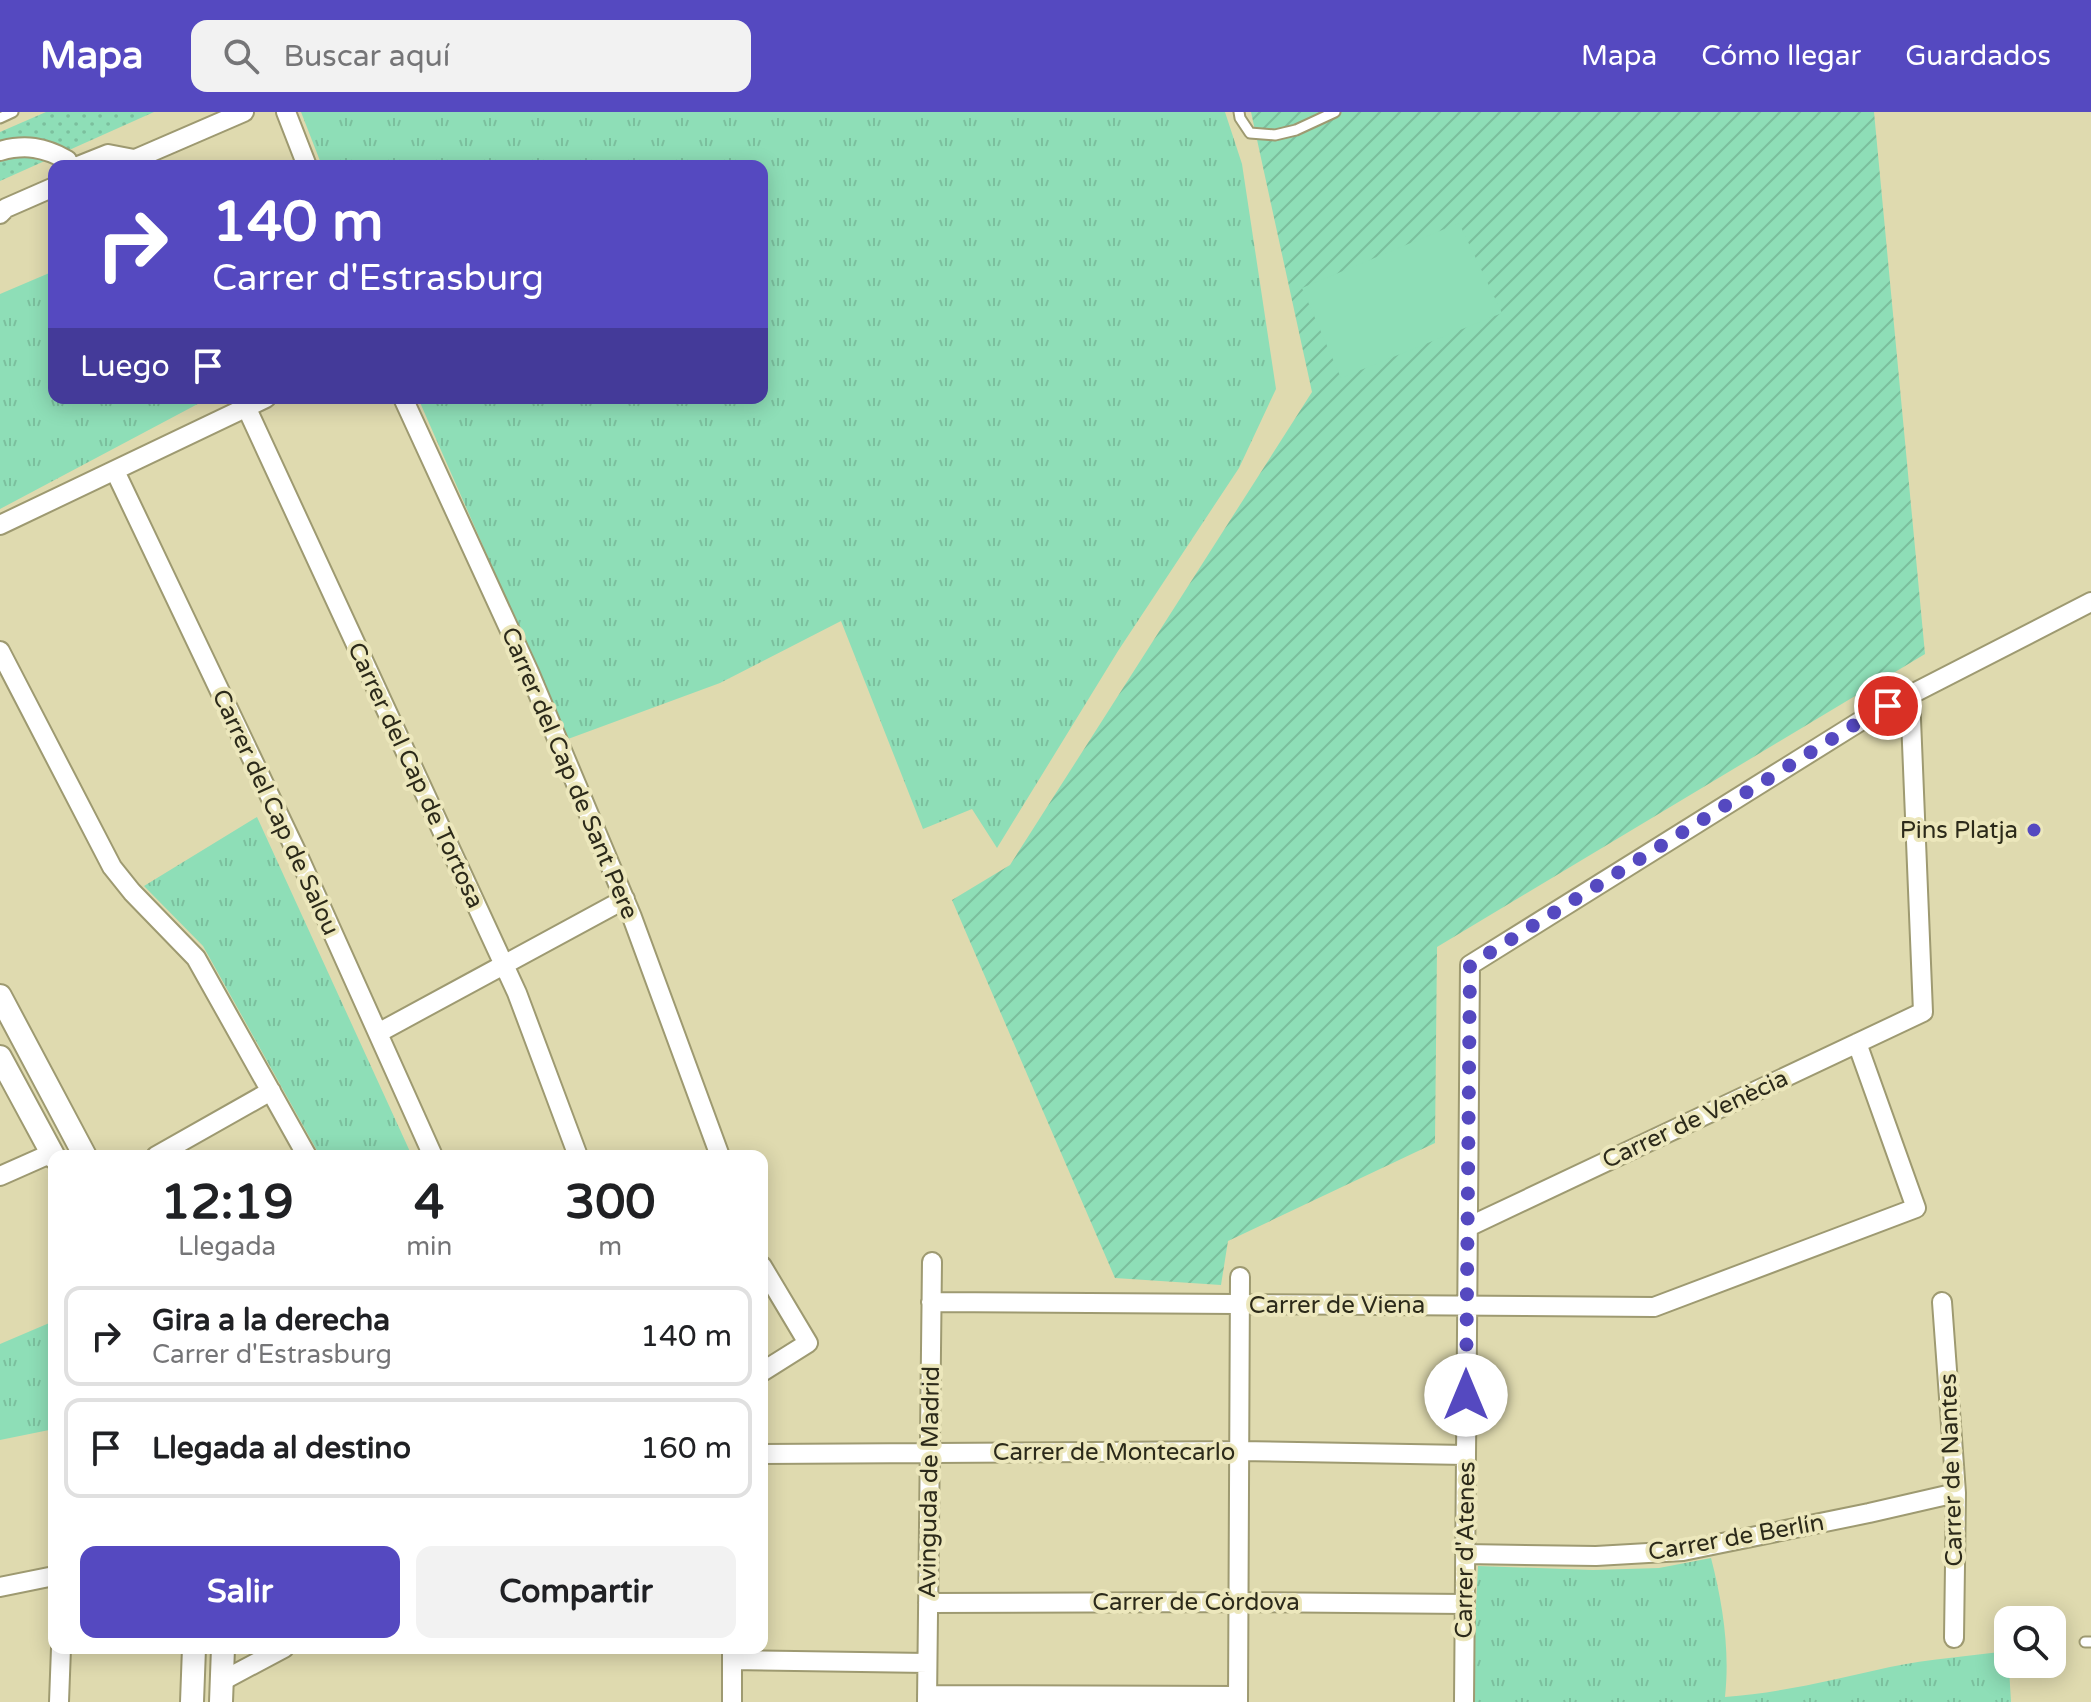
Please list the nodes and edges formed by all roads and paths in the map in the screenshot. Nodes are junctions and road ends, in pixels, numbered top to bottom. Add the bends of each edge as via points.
1 (13, 112) edge
2 (244, 112) edge
3 (286, 112) edge
4 (1239, 112) edge
5 (1335, 112) edge
6 (0, 118) edge
7 (0, 151) edge
8 (67, 160) edge
9 (93, 160) edge
10 (121, 160) edge
11 (139, 160) edge
12 (305, 160) edge
13 (48, 182) edge
14 (48, 190) edge
15 (48, 201) edge
16 (0, 202) edge
17 (0, 214) edge
18 (0, 225) edge
19 (242, 404) edge
20 (244, 404) edge
21 (406, 404) edge
22 (115, 471) junction
23 (0, 525) edge
24 (2091, 602) edge
25 (0, 651) edge
26 (1910, 695) junction
27 (625, 899) junction
28 (504, 964) junction
29 (0, 996) edge
30 (378, 1033) junction
31 (1857, 1043) junction
32 (0, 1057) edge
33 (271, 1091) junction
34 (50, 1150) edge
35 (82, 1150) edge
36 (167, 1150) edge
37 (304, 1150) edge
38 (430, 1150) edge
39 (576, 1150) edge
40 (718, 1150) edge
41 (48, 1157) edge
42 (0, 1176) edge
43 (1468, 1227) junction
44 (932, 1262) dead end
45 (768, 1276) edge
46 (1240, 1277) dead end
47 (931, 1302) junction
48 (1942, 1302) dead end
49 (1240, 1304) junction
50 (1467, 1305) junction
51 (768, 1366) edge
52 (1239, 1451) junction
53 (930, 1453) junction
54 (768, 1454) edge
55 (1466, 1455) junction
56 (1956, 1493) junction
57 (1465, 1554) junction
58 (48, 1577) edge
59 (0, 1587) edge
60 (1238, 1602) junction
61 (928, 1603) junction
62 (1465, 1604) junction
63 (1954, 1638) dead end
64 (61, 1654) edge
65 (194, 1654) edge
66 (223, 1654) edge
67 (275, 1654) edge
68 (732, 1654) edge
69 (927, 1663) junction
70 (221, 1692) edge
71 (927, 1698) edge
72 (1238, 1699) edge
73 (59, 1702) edge
74 (192, 1702) edge
75 (732, 1702) edge
76 (1464, 1702) edge

1 - 6 lane
2 - 11 street
3 - 12 street
4 - 5 lane via 1250,133 1275,135
7 - 8 street via 17,146 50,150
9 - 10 street via 108,154
13 - 16 street
14 - 17 street
15 - 18 street
19 - 22 street
20 - 28 street, Carrer del Cap de Tortosa
21 - 27 street, Carrer del Cap de Sant Pere via 529,672
22 - 23 street
22 - 30 street, Carrer del Cap de Salou
24 - 26 street
25 - 33 street via 112,867 196,958
26 - 31 street, Carrer de Venècia via 1923,1012
26 - 43 street, Carrer d'Atenes via 1470,965
27 - 28 street
27 - 40 street, Carrer del Cap de Sant Pere
28 - 30 street
28 - 39 street, Carrer del Cap de Tortosa
29 - 35 street
30 - 38 street, Carrer del Cap de Salou
31 - 43 street, Carrer de Venècia
31 - 50 street, Carrer de Viena via 1916,1208 1654,1307
32 - 34 street
33 - 36 street
33 - 37 street
41 - 42 street
43 - 50 street, Carrer d'Atenes
44 - 47 street, Avinguda de Madrid
45 - 51 street via 808,1343
46 - 49 street
47 - 49 street, Carrer de Viena
47 - 53 street, Avinguda de Madrid
48 - 56 street, Carrer de Nantes
49 - 50 street, Carrer de Viena
49 - 52 street
50 - 55 street, Carrer d'Atenes
52 - 53 street, Carrer de Montecarlo
52 - 55 street, Carrer de Montecarlo
52 - 60 street
53 - 54 street, Carrer de Montecarlo
53 - 61 street, Avinguda de Madrid
55 - 57 street, Carrer d'Atenes
56 - 57 street, Carrer de Berlín via 1683,1551
56 - 63 street, Carrer de Nantes
57 - 62 street, Carrer d'Atenes
58 - 59 street
60 - 61 street, Carrer de Còrdova
60 - 62 street, Carrer de Còrdova
60 - 72 street
61 - 69 street, Avinguda de Madrid
62 - 76 street, Carrer d'Atenes
64 - 73 street
65 - 74 street
66 - 70 street
67 - 70 street
68 - 69 street
68 - 75 street
69 - 71 street, Avinguda de Madrid
71 - 72 street

